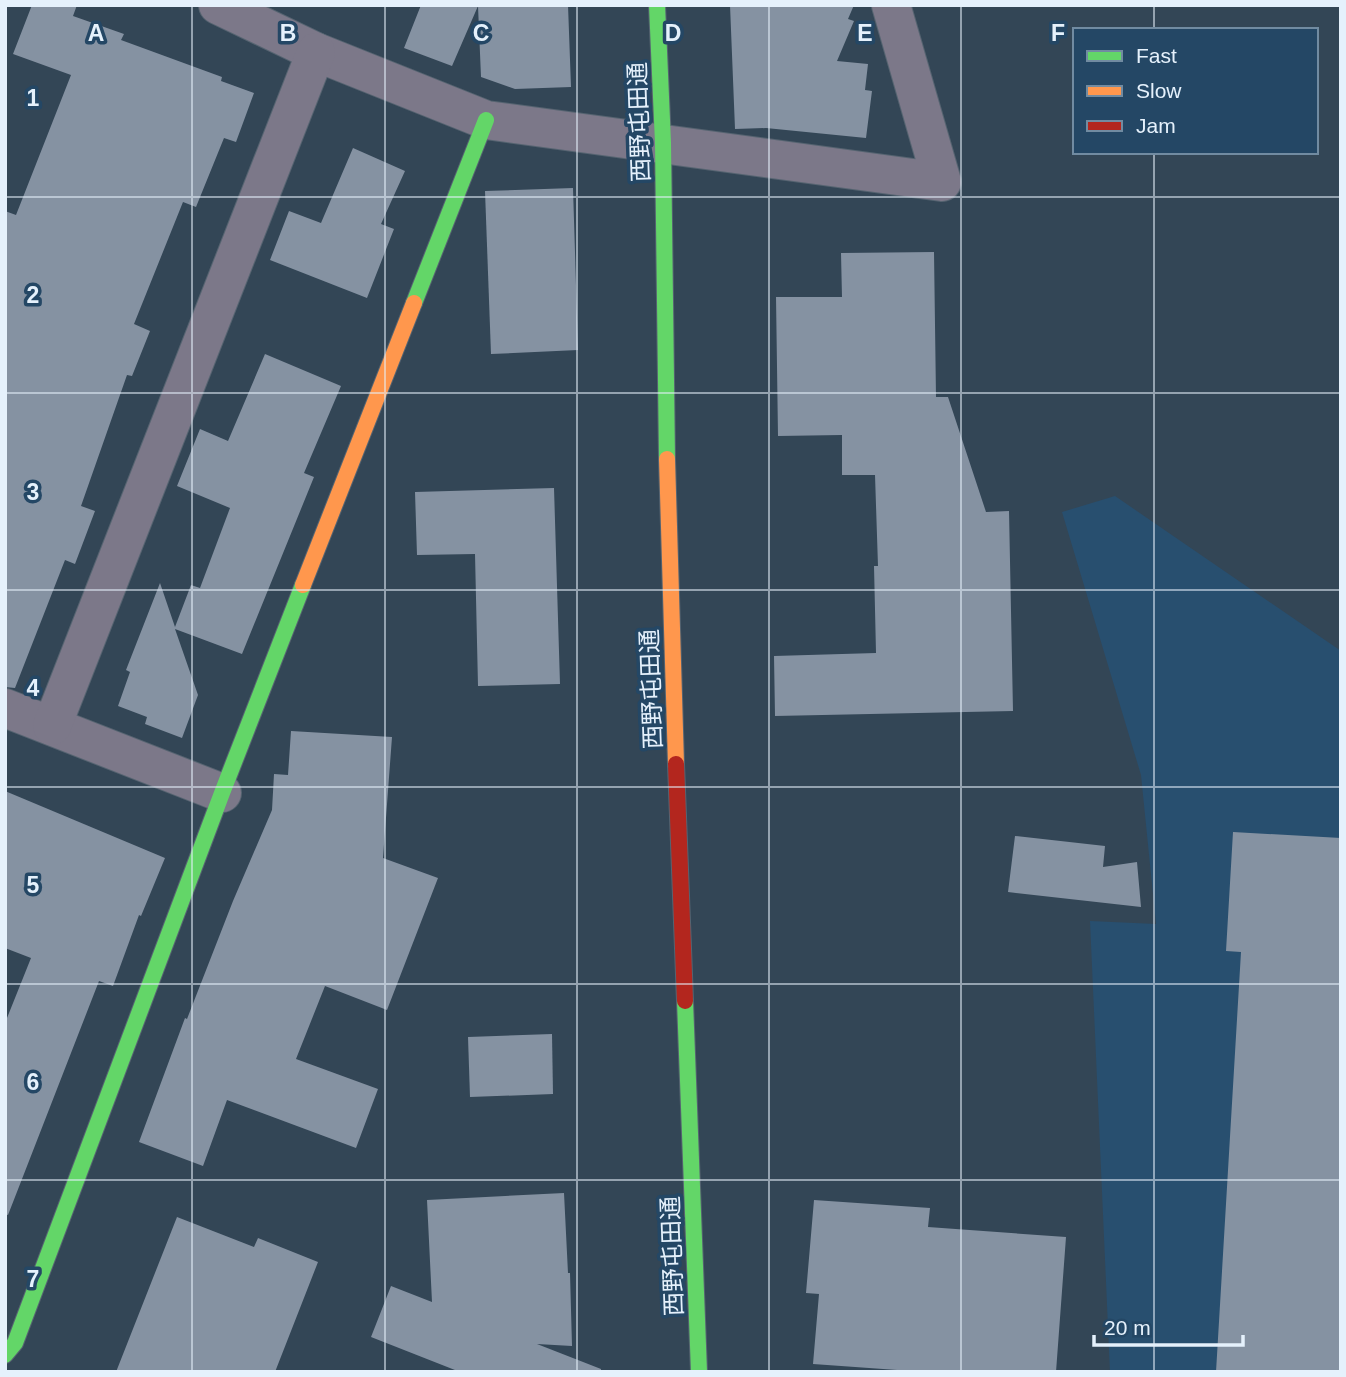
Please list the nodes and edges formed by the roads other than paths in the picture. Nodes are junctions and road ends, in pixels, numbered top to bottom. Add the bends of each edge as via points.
1 (218, 5) edge
2 (657, 5) edge
3 (891, 5) edge
4 (316, 52) junction
5 (486, 120) junction
6 (663, 143) junction
7 (5, 708) edge
8 (52, 726) junction
9 (222, 793) junction
10 (10, 1338) edge
11 (699, 1372) edge

1 - 4 street
2 - 6 street, 西野屯田通
3 - 6 street via 942,182
4 - 5 street
4 - 8 street
5 - 6 street
5 - 9 street
6 - 11 street, 西野屯田通 via 670,583
7 - 8 street
8 - 9 street
9 - 10 street

